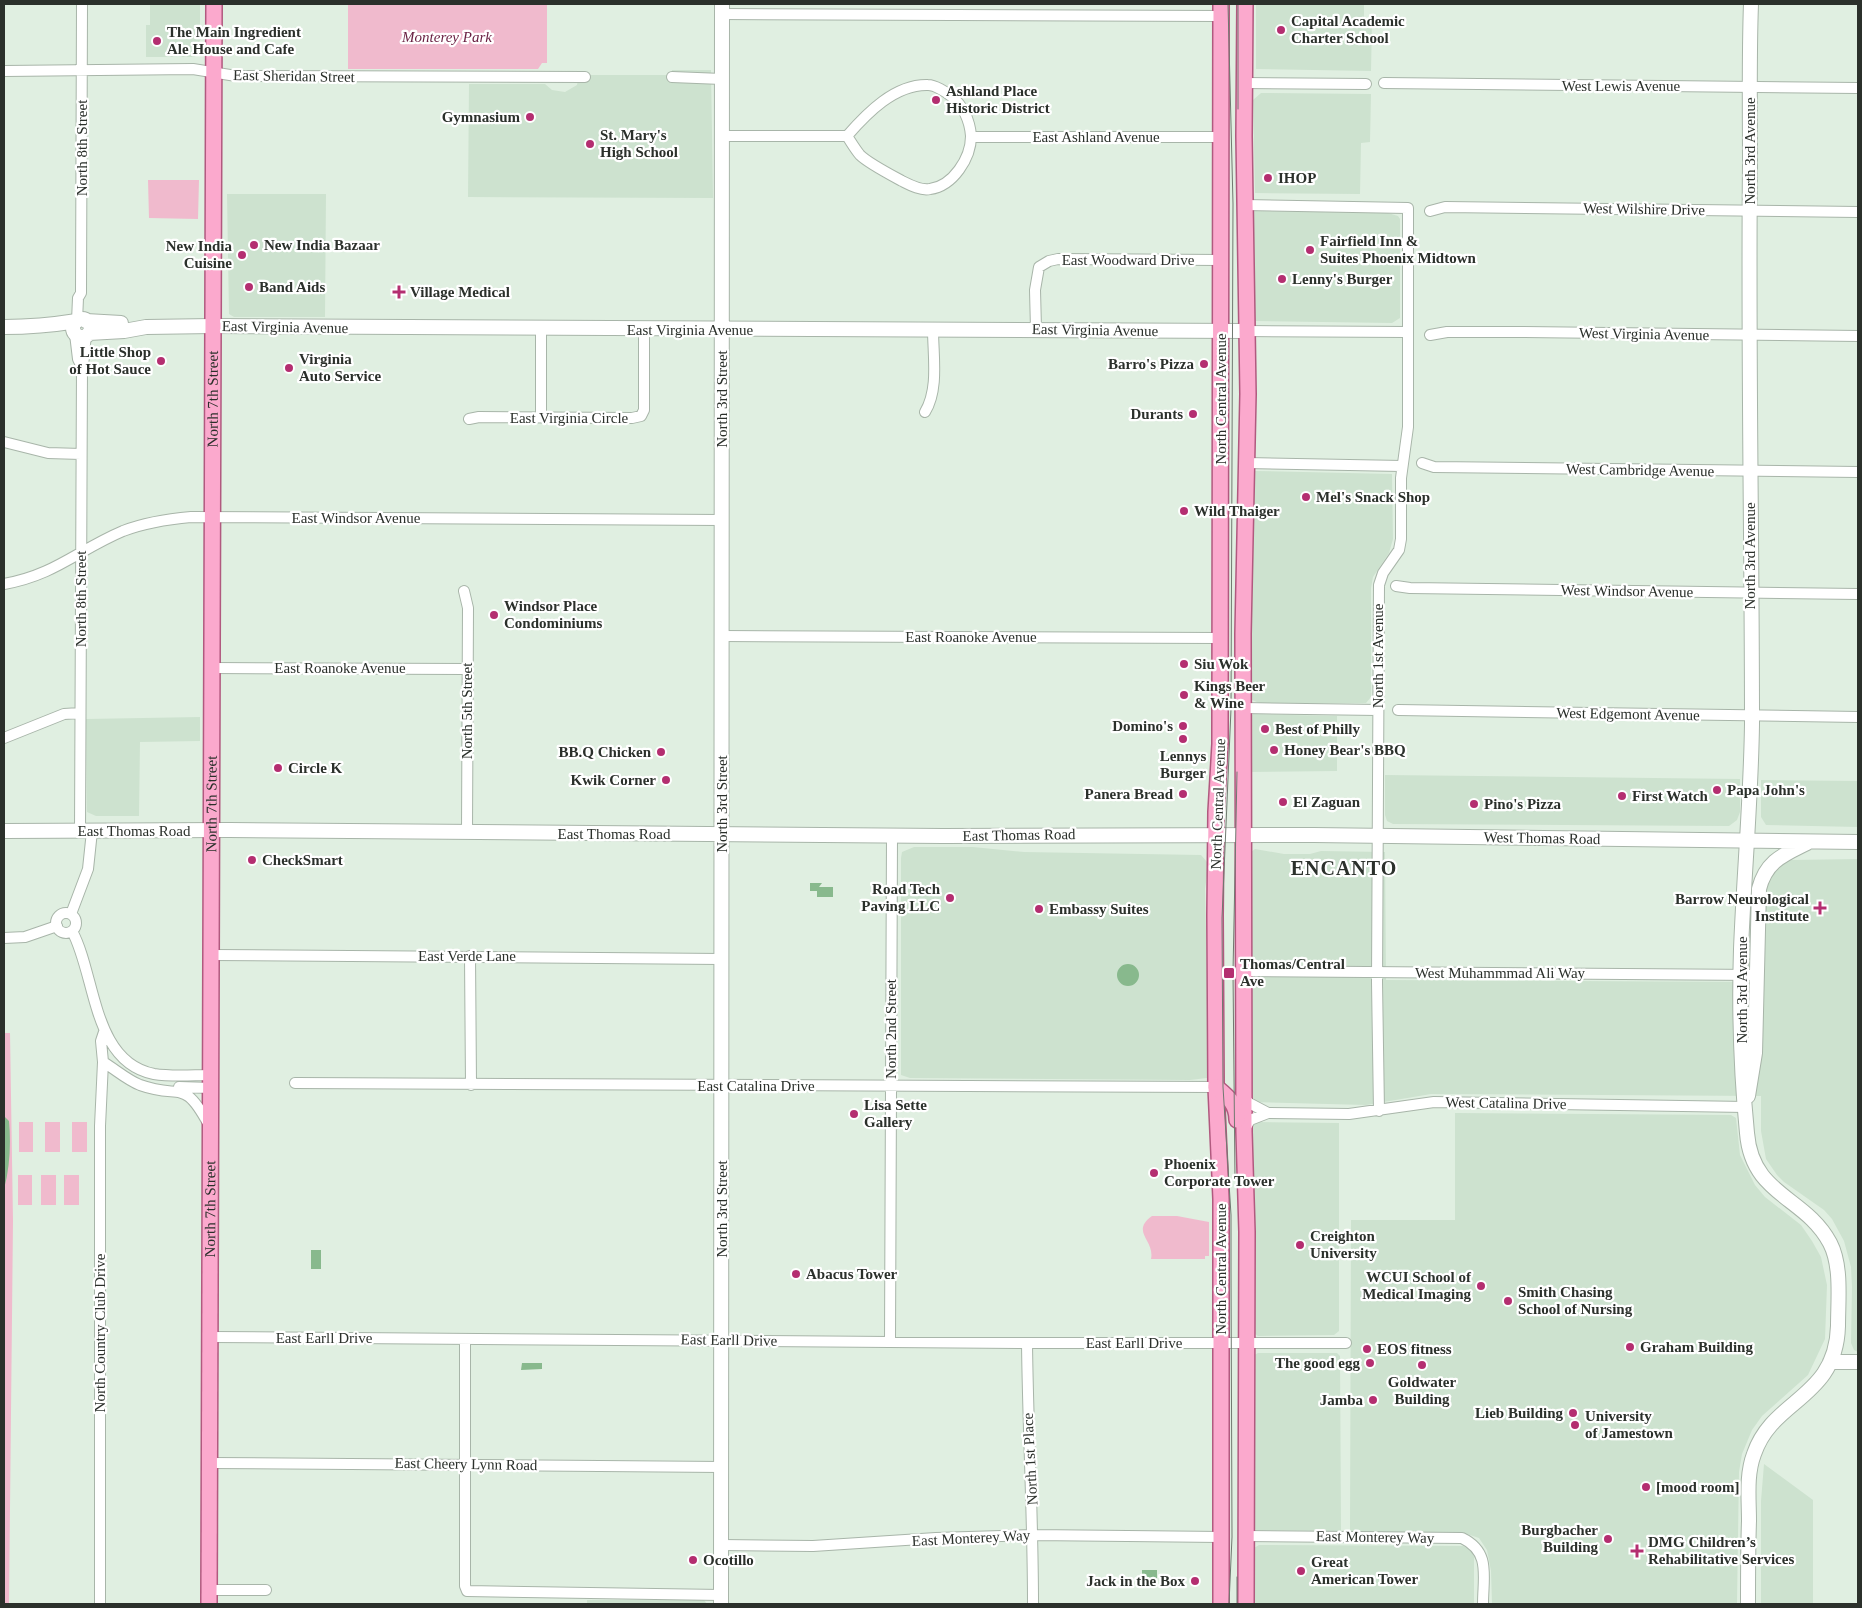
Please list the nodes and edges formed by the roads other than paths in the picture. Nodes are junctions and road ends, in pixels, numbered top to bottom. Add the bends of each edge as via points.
1 (82, 4) edge
2 (214, 4) edge
3 (1245, 4) edge
4 (1751, 4) edge
5 (722, 9) edge
6 (1221, 10) edge
7 (82, 70) junction
8 (4, 71) edge
9 (214, 72) junction
10 (585, 77) dead end
11 (672, 77) dead end
12 (722, 79) junction
13 (1244, 83) junction
14 (1366, 84) dead end
15 (1384, 84) dead end
16 (1750, 87) junction
17 (1858, 88) edge
18 (722, 136) junction
19 (847, 136) junction
20 (971, 137) junction
21 (1221, 137) junction
22 (1245, 205) junction
23 (1430, 211) dead end
24 (1749, 211) junction
25 (1858, 212) edge
26 (1221, 260) junction
27 (213, 326) junction
28 (4, 327) edge
29 (82, 327) junction
30 (541, 329) junction
31 (644, 329) junction
32 (933, 329) junction
33 (1036, 329) junction
34 (722, 330) junction
35 (1234, 331) junction
36 (1407, 332) junction
37 (1430, 335) dead end
38 (1749, 335) junction
39 (1858, 336) edge
40 (925, 412) dead end
41 (541, 418) junction
42 (469, 419) dead end
43 (4, 442) edge
44 (81, 454) junction
45 (1247, 463) junction
46 (1422, 463) dead end
47 (1402, 466) junction
48 (1750, 471) junction
49 (1858, 472) edge
50 (213, 516) junction
51 (722, 520) junction
52 (81, 554) junction
53 (4, 584) edge
54 (1396, 586) dead end
55 (464, 591) dead end
56 (1750, 593) junction
57 (1858, 594) edge
58 (722, 636) junction
59 (1220, 638) junction
60 (212, 668) junction
61 (468, 669) junction
62 (1244, 708) junction
63 (1378, 710) junction
64 (1398, 710) dead end
65 (80, 713) junction
66 (1752, 716) junction
67 (1858, 717) edge
68 (4, 738) edge
69 (212, 830) junction
70 (4, 831) edge
71 (86, 831) junction
72 (466, 833) junction
73 (723, 834) junction
74 (892, 835) junction
75 (1220, 835) junction
76 (1244, 835) junction
77 (1378, 836) junction
78 (1750, 840) junction
79 (1810, 841) junction
80 (1858, 842) edge
81 (1758, 906) junction
82 (71, 914) junction
83 (57, 926) junction
84 (72, 931) junction
85 (4, 938) edge
86 (212, 955) junction
87 (470, 956) junction
88 (722, 959) junction
89 (1244, 971) junction
90 (1377, 972) junction
91 (1740, 975) junction
92 (1756, 975) junction
93 (104, 1032) junction
94 (124, 1058) junction
95 (103, 1062) junction
96 (115, 1069) junction
97 (145, 1071) junction
98 (211, 1081) junction
99 (295, 1083) dead end
100 (140, 1085) junction
101 (471, 1085) junction
102 (722, 1086) junction
103 (890, 1087) junction
104 (1216, 1087) junction
105 (165, 1089) junction
106 (1243, 1096) junction
107 (1746, 1107) junction
108 (1379, 1111) junction
109 (1268, 1113) junction
110 (211, 1128) junction
111 (1244, 1132) junction
112 (1245, 1163) junction
113 (211, 1337) junction
114 (465, 1339) junction
115 (722, 1339) junction
116 (890, 1342) junction
117 (1027, 1343) junction
118 (1221, 1343) junction
119 (1246, 1343) junction
120 (1346, 1343) dead end
121 (1830, 1362) junction
122 (1858, 1362) edge
123 (210, 1462) junction
124 (466, 1464) junction
125 (722, 1467) junction
126 (1032, 1535) junction
127 (1245, 1536) junction
128 (1221, 1537) junction
129 (721, 1545) junction
130 (266, 1590) dead end
131 (210, 1597) edge
132 (721, 1600) edge
133 (100, 1604) edge
134 (1032, 1604) edge
135 (1221, 1604) edge
136 (1246, 1604) edge
137 (1483, 1604) edge
138 (1748, 1604) edge

1 - 7 street, North 8th Street
2 - 9 main road, North 7th Street
3 - 13 main road, North Central Avenue
4 - 16 street, North 3rd Avenue
5 - 6 street
5 - 12 street, North 3rd Street
6 - 21 main road, North Central Avenue
7 - 8 street, East Sheridan Street
7 - 9 street, East Sheridan Street via 193,69
7 - 29 street, North 8th Street
9 - 10 street, East Sheridan Street via 236,76
9 - 27 main road, North 7th Street
11 - 12 street
12 - 18 street, North 3rd Street
13 - 14 street
13 - 22 main road, North Central Avenue
15 - 16 street, West Lewis Avenue
16 - 17 street, West Lewis Avenue
16 - 24 street, North 3rd Avenue
18 - 19 street
18 - 34 street, North 3rd Street
19 - 20 street via 884,101 908,88 929,84 949,94 961,105
19 - 20 street via 861,156 912,187 929,190 946,184 960,169
20 - 21 street, East Ashland Avenue
21 - 26 main road, North Central Avenue
22 - 35 main road, North Central Avenue
22 - 36 street, North 1st Avenue via 1408,208
23 - 24 street, West Wilshire Drive via 1445,207
24 - 25 street, West Wilshire Drive
24 - 38 street, North 3rd Avenue
26 - 33 street, East Woodward Drive via 1049,261 1039,266 1036,277
26 - 35 main road, North Central Avenue
27 - 29 street, East Virginia Avenue via 146,327 124,323
27 - 30 street, East Virginia Avenue
27 - 50 main road, North 7th Street
28 - 29 street, East Virginia Avenue via 38,327 46,331
29 - 44 street, North 8th Street via 78,359 82,367
30 - 31 street, East Virginia Avenue
30 - 41 street
31 - 34 street, East Virginia Avenue
31 - 41 street, East Virginia Circle via 644,410 641,416
32 - 33 street, East Virginia Avenue
32 - 34 street, East Virginia Avenue
32 - 40 street via 933,391
33 - 35 street, East Virginia Avenue
34 - 51 street, North 3rd Street
35 - 36 street
35 - 45 main road, North Central Avenue
35 - 59 main road, North Central Avenue
36 - 47 street, North 1st Avenue via 1408,435
37 - 38 street, West Virginia Avenue via 1465,332
38 - 39 street, West Virginia Avenue
38 - 48 street, North 3rd Avenue
41 - 42 street, East Virginia Circle
43 - 44 street via 48,453
44 - 52 street, North 8th Street
45 - 47 street
45 - 62 main road, North Central Avenue
46 - 48 street, West Cambridge Avenue via 1434,467
47 - 63 street, North 1st Avenue via 1399,550 1379,585
48 - 49 street, West Cambridge Avenue
48 - 56 street, North 3rd Avenue
50 - 51 street, East Windsor Avenue
50 - 52 street, East Windsor Avenue via 134,527
50 - 60 main road, North 7th Street
51 - 58 street, North 3rd Street
52 - 53 street, East Windsor Avenue via 34,578
52 - 65 street, North 8th Street
54 - 56 street, West Windsor Avenue
55 - 61 street, North 5th Street via 468,604
56 - 57 street, West Windsor Avenue
56 - 66 street, North 3rd Avenue
58 - 59 street, East Roanoke Avenue
58 - 73 street, North 3rd Street
59 - 75 main road, North Central Avenue
60 - 61 street, East Roanoke Avenue
60 - 69 main road, North 7th Street
61 - 72 street, North 5th Street
62 - 63 street
62 - 76 main road, North Central Avenue
63 - 77 street, North 1st Avenue
64 - 66 street, West Edgemont Avenue
65 - 68 street via 64,714
65 - 71 street, North 8th Street
66 - 67 street, West Edgemont Avenue
66 - 78 street, North 3rd Avenue
69 - 71 street, East Thomas Road
69 - 72 street, East Thomas Road
69 - 86 main road, North 7th Street
70 - 71 street, East Thomas Road
71 - 82 street, North 8th Street via 91,858
72 - 73 street, East Thomas Road
73 - 74 street, East Thomas Road
73 - 88 street, North 3rd Street
74 - 75 street, East Thomas Road
74 - 103 street, North 2nd Street
75 - 76 street, West Thomas Road
75 - 104 main road, North Central Avenue
76 - 77 street, West Thomas Road
76 - 89 main road, North Central Avenue
77 - 78 street, West Thomas Road
77 - 90 street, North 1st Avenue
78 - 79 street, West Thomas Road
78 - 81 street via 1752,892
78 - 91 street, North 3rd Avenue
79 - 80 street, West Thomas Road
79 - 81 street, North 3rd Avenue via 1767,868 1759,889
81 - 92 street, North 3rd Avenue
82 - 83 street via 60,916
82 - 84 street via 76,924
83 - 84 street via 63,932
83 - 85 street via 25,937
84 - 93 street, North Country Club Drive via 80,945
86 - 87 street, East Verde Lane
86 - 98 main road, North 7th Street
87 - 88 street, East Verde Lane
87 - 101 street
88 - 102 street, North 3rd Street
89 - 90 street, West Muhammmad Ali Way
89 - 106 main road, North Central Avenue
90 - 91 street, West Muhammmad Ali Way
90 - 108 street, North 1st Avenue
91 - 92 street, West Muhammmad Ali Way
91 - 107 street, North 3rd Avenue
92 - 107 street, North 3rd Avenue via 1756,1053
93 - 94 street, North Country Club Drive
93 - 95 street, North Country Club Drive via 101,1041
94 - 96 street
94 - 97 street, North Country Club Drive
95 - 96 street
95 - 133 street, North Country Club Drive via 100,1145
96 - 100 street
97 - 98 street, North Country Club Drive
97 - 100 street
98 - 105 street
98 - 110 main road, North 7th Street
99 - 101 street, East Catalina Drive
100 - 105 street
101 - 102 street, East Catalina Drive
102 - 103 street, East Catalina Drive
102 - 115 street, North 3rd Street
103 - 104 street, East Catalina Drive
103 - 116 street, North 2nd Street
104 - 112 main road via 1237,1111 1238,1150
104 - 118 main road, North Central Avenue via 1221,1199
105 - 110 street via 192,1097
106 - 109 street
106 - 111 main road, North Central Avenue
107 - 108 street, West Catalina Drive via 1434,1102
107 - 121 street, North 3rd Avenue via 1747,1133 1754,1164 1776,1192 1806,1213 1818,1226 1832,1249 1837,1274 1838,1329
108 - 109 street, West Catalina Drive
109 - 111 street via 1250,1120
110 - 113 main road, North 7th Street
111 - 112 main road, North Central Avenue
112 - 119 main road, North Central Avenue
113 - 114 street, East Earll Drive
113 - 123 main road, North 7th Street
114 - 115 street, East Earll Drive
114 - 124 street
115 - 116 street, East Earll Drive
115 - 125 street, North 3rd Street
116 - 117 street, East Earll Drive
117 - 118 street, East Earll Drive
117 - 126 street, North 1st Place
118 - 119 street, East Earll Drive
118 - 128 main road, North Central Avenue
119 - 120 street, East Earll Drive
119 - 127 main road, North Central Avenue
121 - 122 street
121 - 138 street, North 3rd Avenue via 1813,1388 1768,1428 1754,1454 1749,1482
123 - 124 street, East Cheery Lynn Road
123 - 131 main road, North 7th Street
124 - 125 street, East Cheery Lynn Road
124 - 132 street via 464,1586 467,1591
125 - 129 street, North 3rd Street
126 - 128 street, East Monterey Way
126 - 129 street, East Monterey Way via 813,1546
126 - 134 street, North 1st Place
127 - 136 main road, North Central Avenue
127 - 137 street, East Monterey Way via 1462,1538 1474,1544 1483,1559
128 - 135 main road, North Central Avenue
129 - 132 street, North 3rd Street
130 - 131 street

